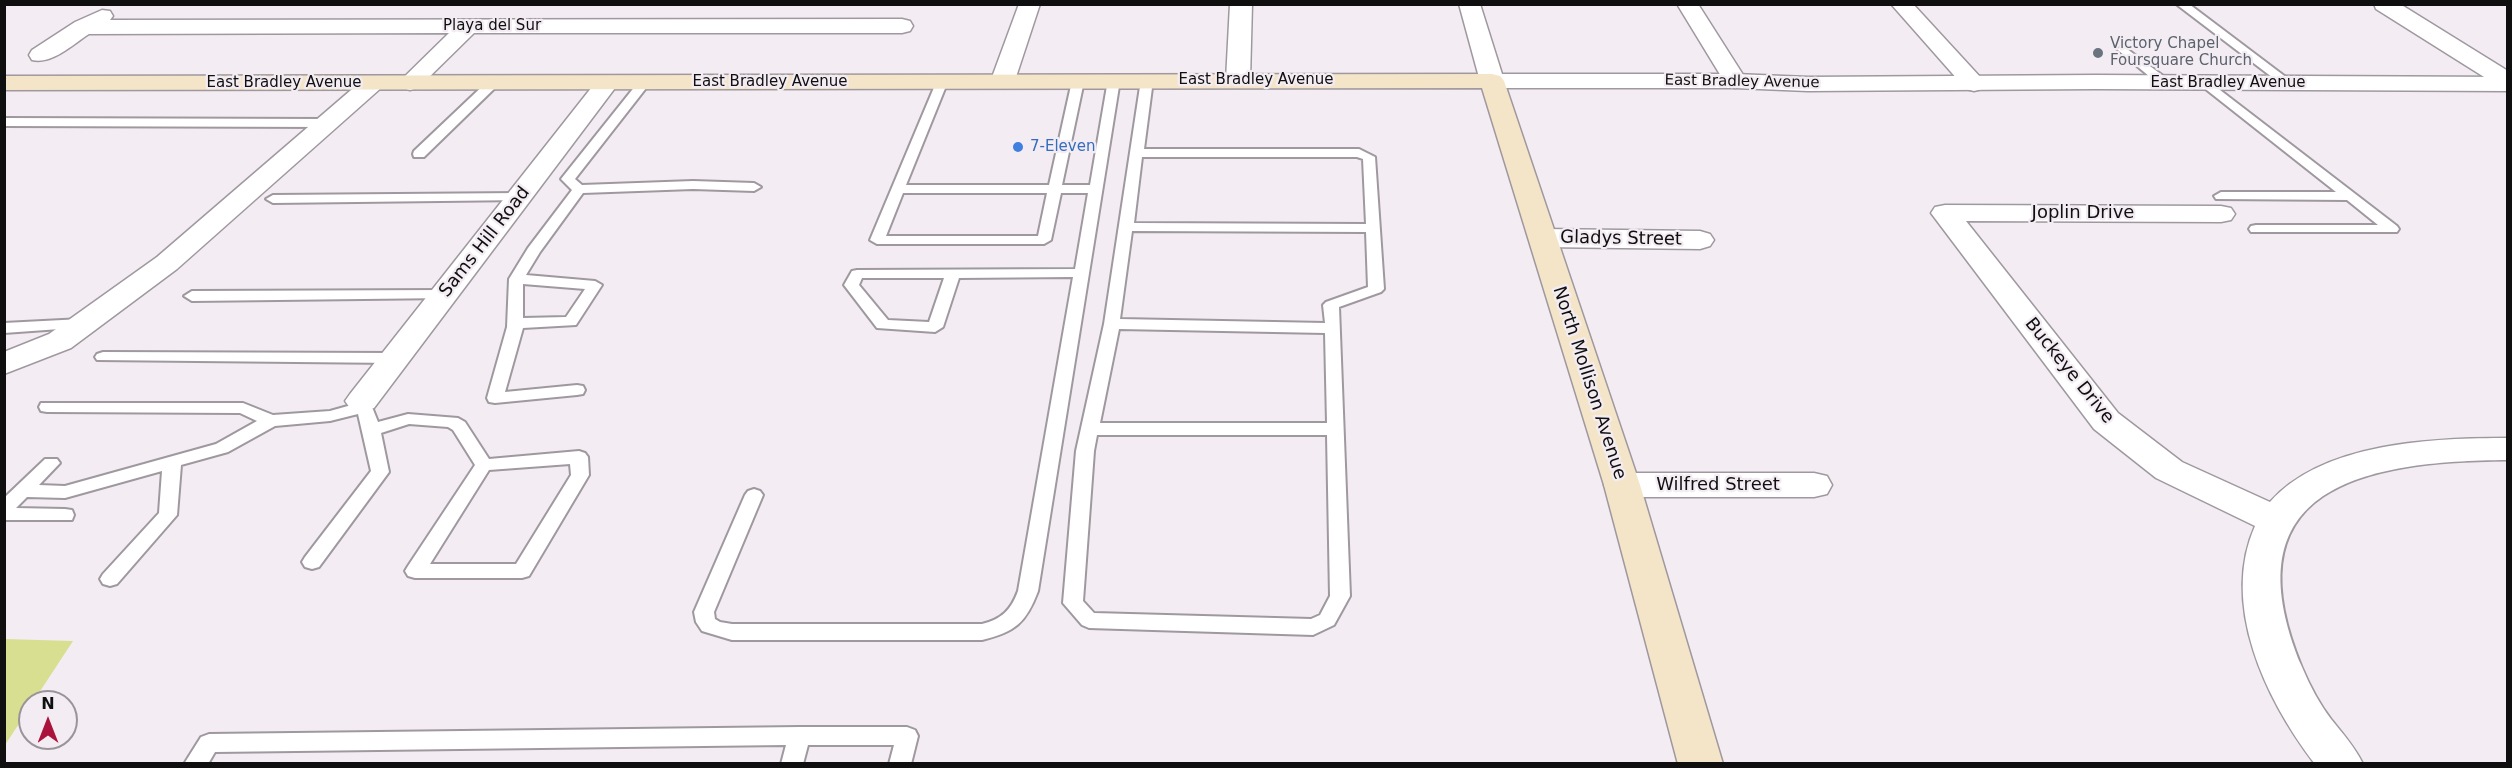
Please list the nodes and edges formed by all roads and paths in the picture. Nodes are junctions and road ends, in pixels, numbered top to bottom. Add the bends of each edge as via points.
1 (120, 4) edge
2 (259, 4) edge
3 (398, 4) edge
4 (570, 4) edge
5 (711, 4) edge
6 (846, 4) edge
7 (1030, 4) edge
8 (1241, 4) edge
9 (1469, 4) edge
10 (1687, 4) edge
11 (1901, 4) edge
12 (2181, 4) edge
13 (2384, 4) edge
14 (371, 26) junction
15 (469, 26) junction
16 (548, 26) junction
17 (694, 26) junction
18 (834, 26) junction
19 (902, 26) dead end
20 (83, 27) junction
21 (227, 27) junction
22 (2123, 49) dead end
23 (40, 55) dead end
24 (1003, 80) junction
25 (1113, 80) junction
26 (1147, 80) junction
27 (1238, 80) junction
28 (942, 81) junction
29 (1078, 81) junction
30 (1492, 81) junction
31 (1735, 81) junction
32 (4, 83) edge
33 (373, 83) junction
34 (410, 83) junction
35 (493, 83) junction
36 (607, 83) junction
37 (644, 83) junction
38 (2508, 83) edge
39 (1974, 84) junction
40 (2166, 84) junction
41 (2207, 84) junction
42 (2289, 84) junction
43 (4, 122) edge
44 (327, 123) junction
45 (1137, 153) junction
46 (419, 154) dead end
47 (754, 187) dead end
48 (579, 189) junction
49 (898, 189) junction
50 (1054, 189) junction
51 (1095, 189) junction
52 (520, 196) junction
53 (2349, 196) junction
54 (273, 199) dead end
55 (2221, 205) joint
56 (1945, 213) joint
57 (1126, 227) junction
58 (1374, 228) junction
59 (2256, 229) dead end
60 (1543, 238) junction
61 (1700, 240) dead end
62 (953, 273) junction
63 (1081, 273) junction
64 (516, 279) junction
65 (444, 295) junction
66 (192, 296) dead end
67 (515, 323) junction
68 (82, 324) junction
69 (1112, 324) junction
70 (4, 328) edge
71 (1333, 328) junction
72 (103, 357) dead end
73 (395, 358) junction
74 (4, 364) edge
75 (577, 390) dead end
76 (363, 404) junction
77 (46, 407) dead end
78 (271, 421) junction
79 (1090, 429) junction
80 (1336, 429) junction
81 (372, 430) junction
82 (2508, 449) edge
83 (172, 462) junction
84 (51, 463) dead end
85 (484, 465) junction
86 (1622, 485) junction
87 (1814, 485) dead end
88 (21, 491) junction
89 (754, 495) dead end
90 (4, 508) edge
91 (4, 514) edge
92 (65, 515) dead end
93 (2276, 520) junction
94 (312, 562) dead end
95 (111, 579) dead end
96 (800, 736) junction
97 (195, 764) edge
98 (792, 764) edge
99 (900, 764) edge
100 (1701, 764) edge
101 (2341, 764) edge

1 - 20 street
2 - 21 street
3 - 14 street
4 - 16 street
5 - 17 street
6 - 18 street
7 - 24 street
8 - 27 street
9 - 30 street, North Mollison Avenue
10 - 31 street
11 - 39 street
12 - 42 lane
13 - 38 street
14 - 15 street, Playa del Sur
14 - 21 street, Playa del Sur
15 - 16 street, Playa del Sur
15 - 34 street
16 - 17 street, Playa del Sur
17 - 18 street, Playa del Sur
18 - 19 street, Playa del Sur
20 - 21 street, Playa del Sur
20 - 23 street
22 - 40 lane
24 - 28 main road, East Bradley Avenue
24 - 29 main road, East Bradley Avenue
25 - 26 main road, East Bradley Avenue
25 - 29 main road, East Bradley Avenue
25 - 51 lane
26 - 27 main road, East Bradley Avenue
26 - 45 lane
27 - 30 main road, East Bradley Avenue
28 - 37 main road, East Bradley Avenue
28 - 49 lane
29 - 50 lane
30 - 31 street, East Bradley Avenue
30 - 60 main road, North Mollison Avenue
31 - 39 street, East Bradley Avenue
32 - 33 main road, East Bradley Avenue
33 - 34 main road, East Bradley Avenue
33 - 44 street
34 - 35 main road, East Bradley Avenue
35 - 36 main road, East Bradley Avenue
35 - 46 lane
36 - 37 main road, East Bradley Avenue
36 - 52 street, Sams Hill Road
37 - 48 lane via 568,179
38 - 42 street, East Bradley Avenue
39 - 40 street, East Bradley Avenue
40 - 41 street, East Bradley Avenue
41 - 42 street, East Bradley Avenue
41 - 53 lane
43 - 44 lane
44 - 68 street via 167,263
45 - 57 lane
45 - 58 lane via 1359,153 1369,157
47 - 48 lane
48 - 64 lane
49 - 50 lane
49 - 50 lane via 877,240 1044,240
50 - 51 lane
51 - 63 lane
52 - 54 lane
52 - 65 street, Sams Hill Road
53 - 55 lane
53 - 59 lane via 2392,229
55 - 56 street, Joplin Drive
56 - 93 street, Buckeye Drive via 2106,421 2169,470
57 - 58 lane
57 - 69 lane
58 - 71 lane via 1376,289 1331,304
60 - 61 street, Gladys Street
60 - 86 main road, North Mollison Avenue
62 - 62 lane via 857,274 851,285 883,325 935,327
62 - 63 lane
63 - 89 lane via 1028,591 1022,609 1011,621 982,632 716,630 707,625 704,612
64 - 67 lane
64 - 67 lane via 595,285 572,322
65 - 66 lane
65 - 73 street, Sams Hill Road
67 - 75 lane via 495,398
68 - 70 lane
68 - 74 street via 60,341
69 - 71 lane
69 - 79 lane
71 - 80 lane
72 - 73 lane
73 - 76 street, Sams Hill Road
76 - 78 lane via 330,416
76 - 81 lane
77 - 78 lane via 243,408
78 - 83 lane via 222,448
79 - 80 lane
79 - 80 lane via 1073,603 1089,620 1313,627 1327,620 1340,596
81 - 85 lane via 408,418 452,422 459,426
81 - 94 lane via 380,472
82 - 93 street via 2418,452 2360,465 2312,487
83 - 88 lane via 65,492
83 - 95 lane via 168,515
84 - 88 lane
85 - 85 lane via 446,522 415,571 522,571 580,475 579,457
86 - 87 street, Wilfred Street
86 - 100 main road, North Mollison Avenue
88 - 90 lane
91 - 92 lane
93 - 101 street via 2262,571 2269,634 2304,715
96 - 97 lane via 209,743
96 - 98 lane
96 - 99 lane via 907,736

